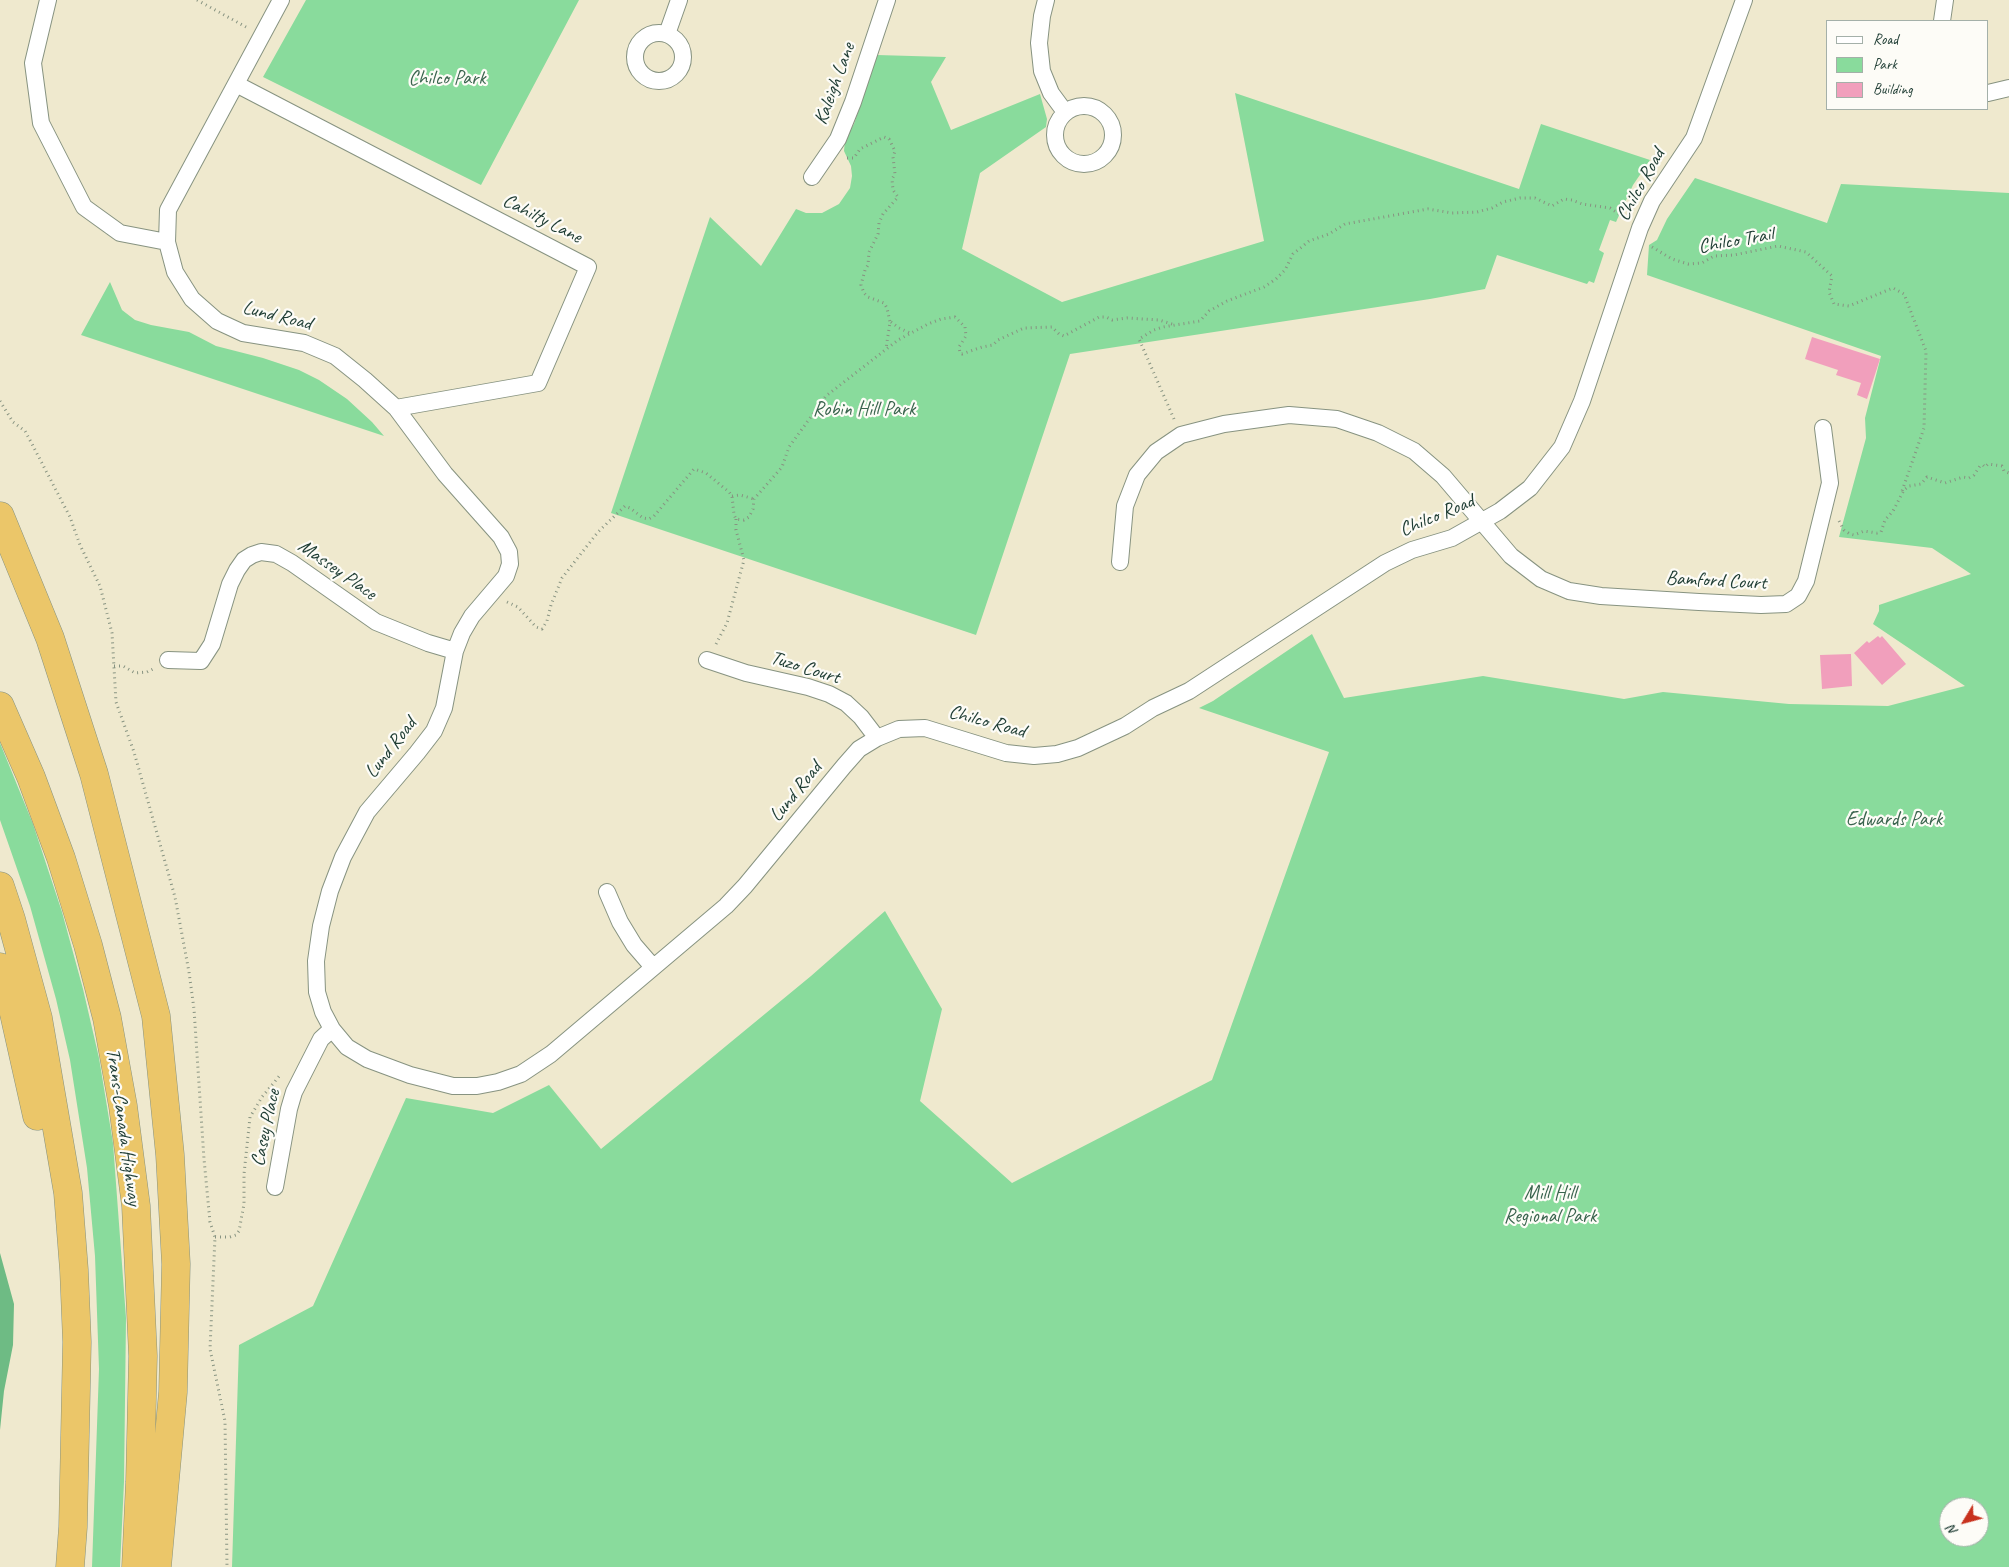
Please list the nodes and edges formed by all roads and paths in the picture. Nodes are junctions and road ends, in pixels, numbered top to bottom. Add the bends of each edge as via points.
1 (48, 0) edge
2 (197, 0) edge
3 (281, 0) edge
4 (679, 0) edge
5 (887, 0) edge
6 (1046, 0) edge
7 (1744, 0) edge
8 (1944, 0) edge
9 (1942, 20) edge
10 (668, 34) dead end
11 (262, 36) junction
12 (236, 84) junction
13 (2009, 88) edge
14 (1989, 93) edge
15 (1065, 112) dead end
16 (846, 158) dead end
17 (812, 177) dead end
18 (1628, 219) dead end
19 (167, 242) junction
20 (1656, 250) dead end
21 (890, 322) junction
22 (1175, 324) junction
23 (910, 333) junction
24 (886, 350) junction
25 (396, 408) junction
26 (1177, 426) dead end
27 (1823, 428) dead end
28 (2009, 473) edge
29 (1901, 494) junction
30 (732, 496) junction
31 (754, 499) junction
32 (0, 516) edge
33 (736, 519) junction
34 (1838, 519) dead end
35 (1482, 522) junction
36 (1120, 562) dead end
37 (494, 590) junction
38 (455, 652) junction
39 (168, 660) joint
40 (707, 660) joint
41 (114, 666) dead end
42 (0, 706) edge
43 (877, 738) junction
44 (0, 886) edge
45 (607, 892) dead end
46 (0, 967) edge
47 (653, 967) junction
48 (332, 1029) junction
49 (305, 1068) junction
50 (275, 1187) dead end
51 (215, 1237) dead end
52 (77, 1342) junction
53 (70, 1567) edge
54 (136, 1567) edge
55 (158, 1567) edge

1 - 19 street via 33,63 41,123 84,207 120,233
2 - 11 path
3 - 11 street, Lund Road
4 - 10 street
5 - 17 street, Kaleigh Lane via 838,139
6 - 15 street via 1039,43 1042,71 1051,93
7 - 35 street, Chilco Road via 1694,138 1652,202 1640,228 1582,401 1562,447 1530,488
8 - 9 street
11 - 12 street, Lund Road
12 - 19 street, Lund Road via 168,210
12 - 25 street, Cahilty Lane via 588,267 538,383
13 - 14 street
16 - 21 path via 854,158 860,149 884,137 889,139 894,151 893,190 898,197 879,223 861,286 868,297 884,303
18 - 22 path via 1610,208 1572,200 1564,199 1552,206 1535,198 1520,198 1477,212 1452,213 1428,209 1345,224 1309,241 1293,254 1285,270 1264,287 1227,301 1209,311 1200,321
19 - 25 street, Lund Road via 175,272 192,299 217,321 243,333 304,343 335,356
20 - 29 path, Chilco Trail via 1688,264 1702,263 1714,256 1778,246 1806,252 1832,276 1829,292 1834,304 1849,306 1893,288 1904,294 1926,351 1926,360 1924,428
21 - 23 path
21 - 24 path
22 - 23 path via 1159,320 1099,317 1064,336 1052,327 1024,328 994,345 962,354 959,347 966,336 965,327 955,317 941,319
22 - 26 path via 1154,330 1139,339
23 - 24 path
24 - 31 path via 826,396 789,447 782,467
25 - 37 street, Lund Road via 445,474 501,537 509,552 510,564 506,576
27 - 35 street, Bamford Court via 1830,483 1806,581 1798,596 1786,604 1699,602 1569,591 1541,579 1511,556
28 - 29 path via 2002,466 1982,465 1969,478 1946,483 1928,477 1921,484 1909,486
29 - 34 path via 1881,532 1850,534
30 - 31 path
30 - 33 path
30 - 37 path via 718,481 694,469 649,519 625,506 598,532 562,578 542,629
31 - 33 path via 749,517
32 - 55 highway via 50,638 94,774 156,1016 170,1155 176,1264 173,1392
33 - 40 path via 744,560 728,623
35 - 36 street, Bamford Court via 1443,476 1414,452 1378,432 1337,419 1289,415 1268,417 1181,435 1156,452 1138,475 1124,506
35 - 43 street, Chilco Road via 1452,538 1412,550 1385,563 1190,691 1078,748 1034,756 1006,753 925,728 899,729
37 - 38 street, Lund Road via 472,616
38 - 39 street, Massey Place via 376,622 292,563 276,554 261,552 244,560 237,570 212,644 201,661
38 - 48 street, Lund Road via 444,708 434,731 367,812 343,857 330,891 316,961 317,992
39 - 41 path via 141,674 123,666
40 - 43 street, Tuzo Court via 829,694 861,717
42 - 54 highway, Trans-Canada Highway via 61,858 88,945 107,1018 123,1106 136,1206 143,1356
43 - 47 street, Lund Road via 860,749 844,766 726,906
44 - 52 highway via 38,1018 68,1193
45 - 47 street via 634,945
46 - 52 highway via 14,1009 38,1120
47 - 48 street, Lund Road via 537,1064 498,1082 453,1086 410,1075 367,1059 347,1047
48 - 49 street, Casey Place via 321,1039
49 - 50 street, Casey Place via 289,1109
49 - 51 path via 288,1069 252,1111 242,1223 236,1235
52 - 53 highway

